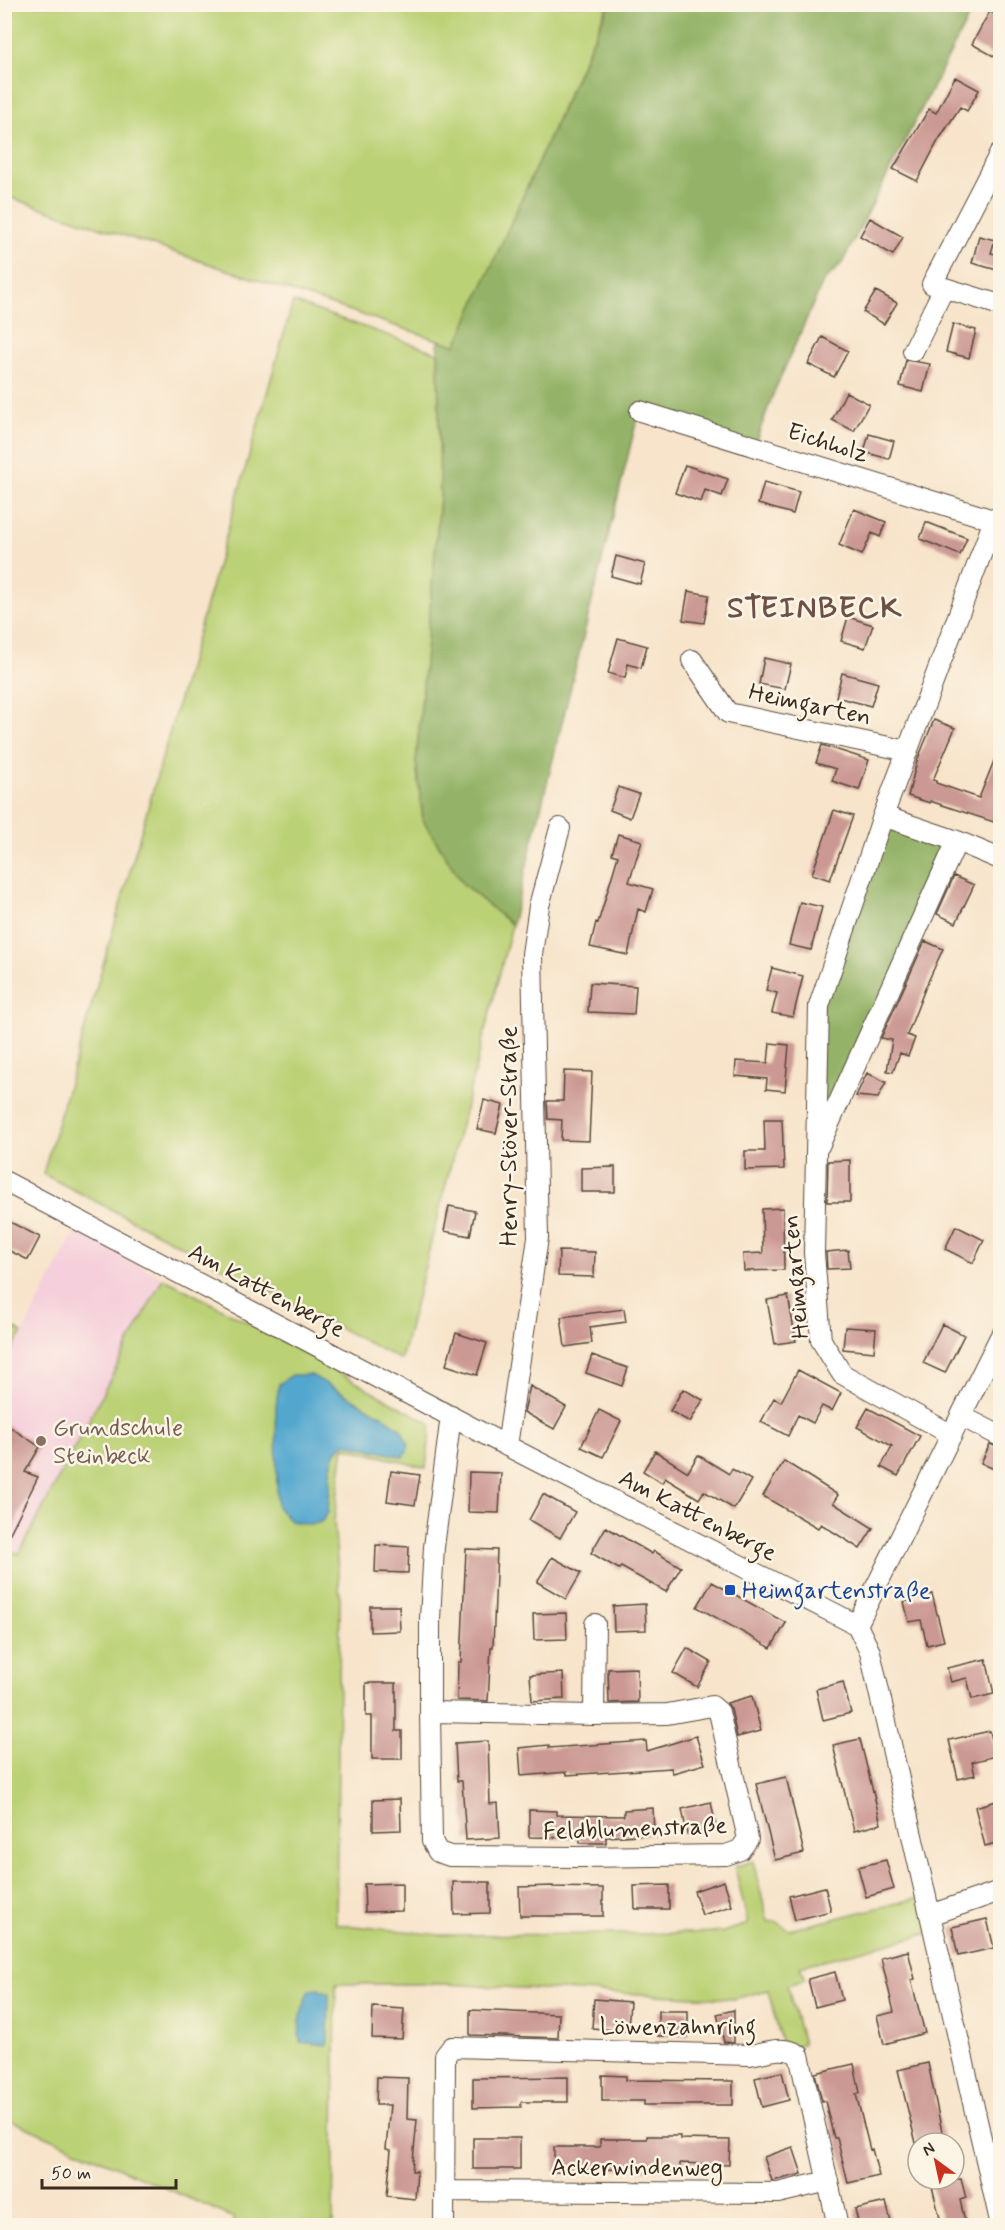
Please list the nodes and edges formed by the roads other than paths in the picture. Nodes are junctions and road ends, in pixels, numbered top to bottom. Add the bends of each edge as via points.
1 (1000, 153) edge
2 (944, 288) junction
3 (1000, 305) edge
4 (913, 351) dead end
5 (640, 411) dead end
6 (997, 521) edge
7 (692, 660) dead end
8 (908, 752) junction
9 (884, 816) junction
10 (560, 828) dead end
11 (957, 841) junction
12 (1000, 859) edge
13 (815, 1154) junction
14 (4, 1181) edge
15 (1000, 1337) edge
16 (451, 1416) junction
17 (961, 1416) junction
18 (952, 1435) junction
19 (1000, 1436) edge
20 (507, 1446) junction
21 (595, 1624) dead end
22 (857, 1625) junction
23 (430, 1712) junction
24 (594, 1715) junction
25 (1000, 1891) edge
26 (930, 1915) junction
27 (992, 2147) edge
28 (828, 2181) junction
29 (445, 2191) junction
30 (1000, 2221) edge
31 (444, 2226) edge
32 (838, 2226) edge

1 - 2 street via 932,284
2 - 3 street
2 - 4 street
5 - 6 street, Eichholz
6 - 8 street, Heimgarten
7 - 8 street, Heimgarten via 728,713
8 - 9 street, Heimgarten
9 - 11 street
9 - 13 street, Heimgarten via 819,1006
10 - 20 street, Henry-Stöver-Straße via 539,906 532,954 538,1238
11 - 12 street
11 - 13 street, Heimgarten
13 - 18 street, Heimgarten via 814,1253 821,1340 842,1374
14 - 16 street, Am Kattenberge
15 - 17 street
16 - 20 street, Am Kattenberge
16 - 23 street, Feldblumenstraße via 434,1547
17 - 18 street
17 - 19 street
18 - 22 street
20 - 22 street, Am Kattenberge
21 - 24 street
22 - 26 street via 870,1652
23 - 24 street, Feldblumenstraße
23 - 24 street, Feldblumenstraße via 432,1841 438,1852 450,1856 581,1857 726,1855 740,1850 748,1839 719,1712 712,1706 667,1714
25 - 26 street
26 - 27 street
27 - 30 street
28 - 29 street, Ackerwindenweg via 778,2193
28 - 29 street, Löwenzahnring via 799,2055 791,2050 750,2055 452,2047 445,2056
28 - 32 street, Löwenzahnring
29 - 31 street

